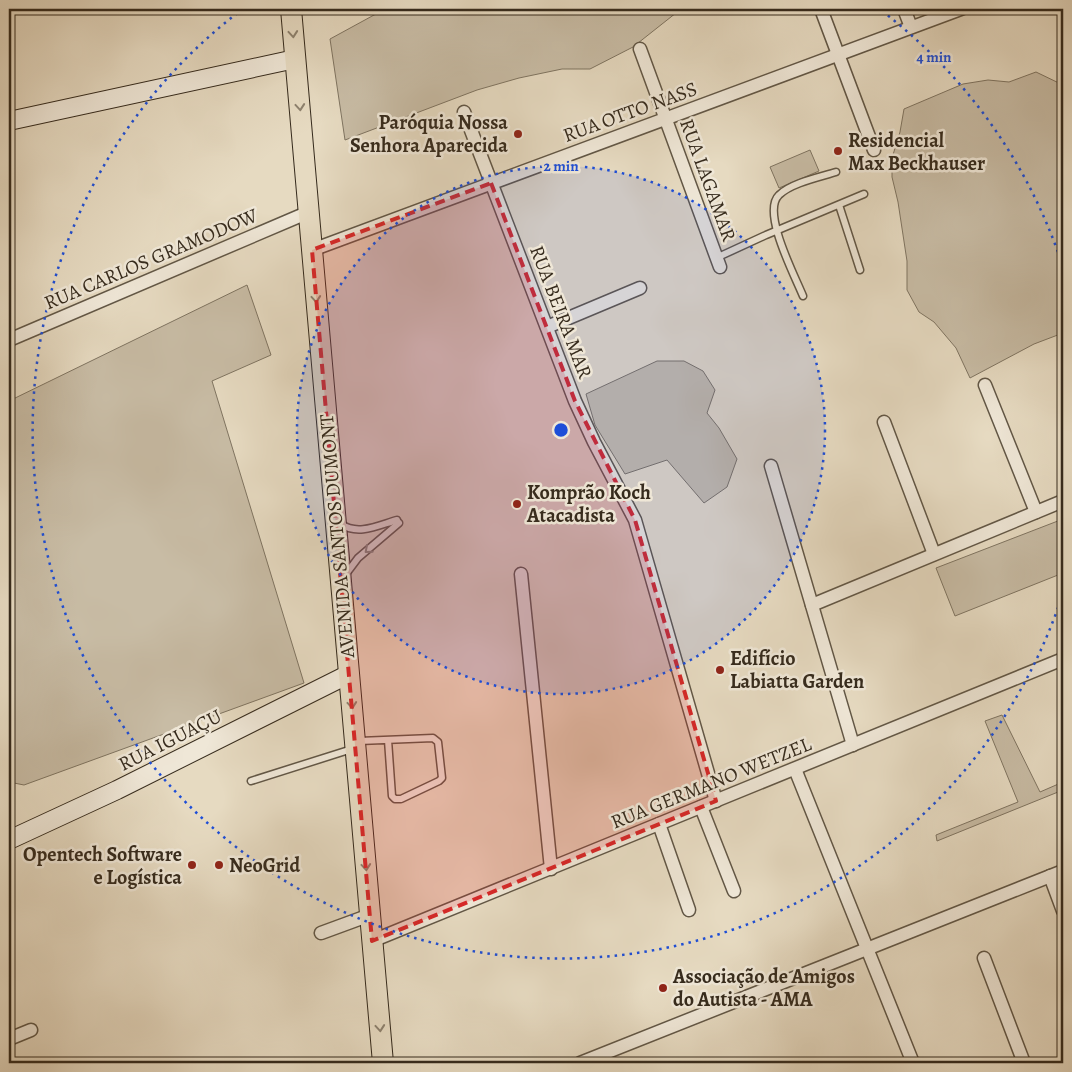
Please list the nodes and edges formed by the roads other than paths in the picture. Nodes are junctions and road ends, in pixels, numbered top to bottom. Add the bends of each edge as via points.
1 (291, 9) edge
2 (821, 9) edge
3 (904, 9) edge
4 (957, 9) edge
5 (911, 27) junction
6 (640, 49) dead end
7 (838, 54) junction
8 (296, 59) junction
9 (464, 112) dead end
10 (665, 119) junction
11 (9, 121) edge
12 (874, 150) dead end
13 (836, 172) dead end
14 (492, 183) junction
15 (864, 194) dead end
16 (839, 204) junction
17 (309, 212) junction
18 (776, 231) junction
19 (312, 250) junction
20 (718, 263) joint
21 (860, 270) dead end
22 (640, 288) dead end
23 (803, 296) dead end
24 (547, 327) junction
25 (9, 340) edge
26 (985, 385) dead end
27 (884, 422) dead end
28 (772, 466) dead end
29 (1063, 501) edge
30 (1036, 512) junction
31 (336, 520) junction
32 (934, 554) junction
33 (522, 574) dead end
34 (341, 581) junction
35 (812, 605) junction
36 (1063, 659) edge
37 (349, 674) junction
38 (388, 740) junction
39 (355, 744) junction
40 (853, 745) junction
41 (795, 769) junction
42 (251, 781) dead end
43 (716, 801) junction
44 (701, 807) junction
45 (659, 824) junction
46 (9, 840) edge
47 (551, 869) junction
48 (1063, 871) edge
49 (1050, 876) junction
50 (734, 891) dead end
51 (689, 910) dead end
52 (1063, 911) edge
53 (370, 915) junction
54 (322, 933) dead end
55 (372, 941) junction
56 (867, 949) junction
57 (984, 958) dead end
58 (31, 1030) dead end
59 (9, 1039) edge
60 (383, 1063) edge
61 (580, 1063) edge
62 (913, 1063) edge
63 (1024, 1063) edge

1 -> 8 main road, AVENIDA SANTOS DUMONT
2 - 7 street
3 - 5 street
4 - 5 street, RUA OTTO NASS
5 - 7 street, RUA OTTO NASS
6 - 10 street, RUA LAGAMAR
7 - 10 street, RUA OTTO NASS
7 - 12 street
8 - 11 street
8 -> 17 main road, AVENIDA SANTOS DUMONT
9 - 14 street, RUA BEIRA MAR
10 - 14 street, RUA OTTO NASS
10 - 20 street, RUA LAGAMAR
13 - 18 lane via 790,187 778,195 773,216
14 - 19 street, RUA OTTO NASS
14 - 24 street, RUA BEIRA MAR
15 - 16 lane
16 - 18 lane
16 - 21 lane
17 - 19 main road, AVENIDA SANTOS DUMONT
17 - 25 street, RUA CARLOS GRAMODOW
18 - 20 lane
18 - 23 lane
19 -> 31 main road, AVENIDA SANTOS DUMONT
22 - 24 street
24 - 43 street, RUA BEIRA MAR via 584,423 635,520
26 - 30 street
27 - 32 street
28 - 35 street
29 - 30 street
30 - 32 street
31 - 34 main road, AVENIDA SANTOS DUMONT
31 -> 34 lane via 348,529 360,530 398,522 358,558
32 - 35 street
33 - 47 street
34 - 37 main road, AVENIDA SANTOS DUMONT
35 - 40 street
36 - 40 street, RUA GERMANO WETZEL
37 -> 39 main road, AVENIDA SANTOS DUMONT
37 - 46 street, RUA IGUAÇU
38 - 38 lane via 433,738 438,742 442,778 395,799 392,796
38 - 39 lane
39 - 42 lane
39 -> 53 main road, AVENIDA SANTOS DUMONT
40 - 41 street, RUA GERMANO WETZEL
41 - 43 street, RUA GERMANO WETZEL
41 - 56 street
43 - 44 street, RUA GERMANO WETZEL
44 - 45 street, RUA GERMANO WETZEL
44 - 50 street
45 - 47 street, RUA GERMANO WETZEL
45 - 51 street
47 - 55 street, RUA GERMANO WETZEL
48 - 49 street
49 - 52 street
49 - 56 street
53 - 54 street
53 - 55 main road, AVENIDA SANTOS DUMONT
55 -> 60 main road, AVENIDA SANTOS DUMONT
56 - 61 street
56 - 62 street
57 - 63 street
58 - 59 street

